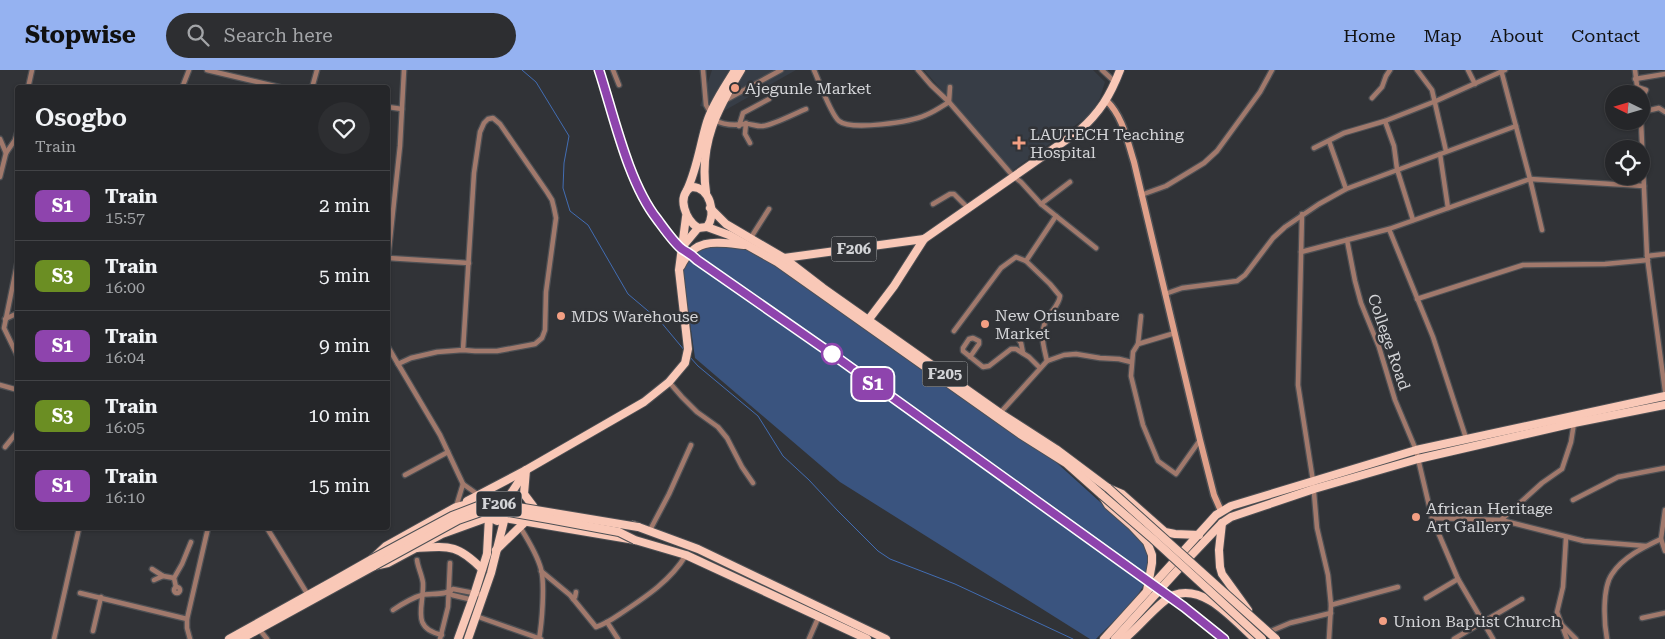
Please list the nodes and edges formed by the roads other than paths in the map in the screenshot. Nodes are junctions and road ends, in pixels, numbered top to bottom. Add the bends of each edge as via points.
1 (32, 70) edge
2 (189, 70) edge
3 (207, 70) edge
4 (316, 70) edge
5 (404, 70) edge
6 (613, 70) edge
7 (703, 70) edge
8 (735, 70) edge
9 (741, 70) edge
10 (780, 70) edge
11 (814, 70) edge
12 (918, 70) edge
13 (1102, 70) edge
14 (1120, 70) edge
15 (1272, 70) edge
16 (1390, 70) edge
17 (1417, 70) edge
18 (1468, 70) edge
19 (1502, 70) edge
20 (1634, 70) edge
21 (1665, 74) edge
22 (1635, 79) junction
23 (1115, 82) junction
24 (1475, 84) junction
25 (28, 85) edge
26 (183, 85) edge
27 (270, 85) edge
28 (313, 85) edge
29 (619, 85) dead end
30 (1636, 85) edge
31 (950, 87) dead end
32 (1372, 98) dead end
33 (769, 99) dead end
34 (1107, 100) junction
35 (1436, 101) junction
36 (949, 102) junction
37 (721, 103) junction
38 (390, 107) edge
39 (402, 109) junction
40 (806, 109) dead end
41 (1650, 110) edge
42 (1665, 112) edge
43 (712, 117) junction
44 (1385, 121) junction
45 (746, 123) junction
46 (739, 126) junction
47 (1516, 126) junction
48 (1641, 130) edge
49 (0, 139) edge
50 (15, 140) edge
51 (1328, 141) junction
52 (750, 143) dead end
53 (1314, 148) dead end
54 (1446, 151) junction
55 (6, 153) junction
56 (1440, 154) junction
57 (1397, 169) junction
58 (1013, 176) junction
59 (0, 178) edge
60 (1530, 179) junction
61 (1070, 182) dead end
62 (1644, 186) junction
63 (1346, 189) junction
64 (687, 190) junction
65 (706, 192) junction
66 (1142, 195) junction
67 (933, 204) dead end
68 (1041, 204) junction
69 (710, 208) junction
70 (1448, 208) junction
71 (769, 209) dead end
72 (969, 209) junction
73 (1302, 214) junction
74 (1056, 216) junction
75 (686, 217) junction
76 (1414, 220) junction
77 (707, 227) junction
78 (698, 228) junction
79 (1389, 229) junction
80 (1542, 230) dead end
81 (390, 239) edge
82 (924, 239) junction
83 (1348, 240) junction
84 (749, 242) junction
85 (682, 248) junction
86 (1096, 248) dead end
87 (1301, 252) junction
88 (1665, 254) edge
89 (390, 258) edge
90 (784, 258) junction
91 (1648, 258) junction
92 (1026, 261) junction
93 (469, 263) junction
94 (679, 270) junction
95 (15, 273) edge
96 (1165, 294) junction
97 (1417, 300) junction
98 (15, 314) edge
99 (1141, 316) dead end
100 (5, 318) junction
101 (867, 323) junction
102 (954, 331) dead end
103 (1175, 333) junction
104 (1016, 336) dead end
105 (1138, 344) junction
106 (390, 350) edge
107 (463, 350) junction
108 (15, 351) edge
109 (1023, 352) junction
110 (970, 357) dead end
111 (1047, 361) junction
112 (1131, 362) junction
113 (398, 364) junction
114 (1040, 368) junction
115 (669, 382) junction
116 (0, 385) edge
117 (15, 389) edge
118 (1665, 391) edge
119 (1665, 396) edge
120 (1665, 405) edge
121 (1000, 413) junction
122 (1574, 423) junction
123 (15, 434) edge
124 (1466, 438) junction
125 (1200, 440) junction
126 (691, 445) dead end
127 (5, 447) dead end
128 (1416, 450) junction
129 (448, 452) junction
130 (1418, 459) junction
131 (1665, 468) edge
132 (526, 470) junction
133 (405, 475) dead end
134 (753, 483) dead end
135 (463, 484) junction
136 (1313, 485) junction
137 (1108, 488) junction
138 (490, 489) junction
139 (478, 495) junction
140 (1102, 495) junction
141 (1573, 500) dead end
142 (506, 501) junction
143 (488, 502) junction
144 (524, 505) junction
145 (458, 506) junction
146 (533, 506) junction
147 (1665, 510) edge
148 (1221, 511) junction
149 (489, 517) junction
150 (504, 518) junction
151 (1432, 518) junction
152 (1501, 520) junction
153 (1664, 522) edge
154 (522, 523) junction
155 (1222, 523) junction
156 (638, 527) junction
157 (79, 530) edge
158 (208, 530) edge
159 (268, 530) edge
160 (650, 530) junction
161 (1199, 535) junction
162 (1566, 538) junction
163 (1662, 538) junction
164 (635, 540) junction
165 (190, 542) dead end
166 (1646, 546) junction
167 (415, 548) junction
168 (496, 550) junction
169 (1665, 551) edge
170 (686, 554) junction
171 (416, 560) dead end
172 (373, 563) junction
173 (450, 563) dead end
174 (152, 569) dead end
175 (482, 569) junction
176 (542, 571) junction
177 (163, 576) junction
178 (174, 578) junction
179 (1458, 579) junction
180 (154, 580) dead end
181 (764, 580) junction
182 (1398, 587) dead end
183 (761, 588) junction
184 (1147, 591) junction
185 (449, 592) junction
186 (80, 593) dead end
187 (193, 594) junction
188 (423, 595) junction
189 (308, 596) junction
190 (474, 596) junction
191 (101, 597) junction
192 (482, 598) junction
193 (1426, 598) dead end
194 (1522, 600) dead end
195 (1331, 604) junction
196 (393, 610) dead end
197 (1331, 613) junction
198 (1665, 613) edge
199 (476, 616) junction
200 (818, 616) junction
201 (1642, 618) dead end
202 (188, 619) junction
203 (1483, 621) junction
204 (607, 622) junction
205 (1562, 625) junction
206 (259, 629) junction
207 (93, 631) dead end
208 (1271, 631) junction
209 (441, 637) edge
210 (54, 639) edge
211 (190, 639) edge
212 (229, 639) edge
213 (241, 639) edge
214 (267, 639) edge
215 (458, 639) edge
216 (468, 639) edge
217 (540, 639) edge
218 (618, 639) edge
219 (809, 639) edge
220 (867, 639) edge
221 (886, 639) edge
222 (1104, 639) edge
223 (1115, 639) edge
224 (1124, 639) edge
225 (1256, 639) edge
226 (1262, 639) edge
227 (1277, 639) edge
228 (1329, 639) edge
229 (1454, 639) edge
230 (1493, 639) edge
231 (1567, 639) edge
232 (1576, 639) edge
233 (1607, 639) edge

1 - 25 street
2 - 26 street
3 - 27 street
4 - 28 street
5 - 39 street
6 - 29 street
7 - 43 street via 706,105
8 - 43 main road via 715,102
9 - 37 main road
10 - 37 street
11 - 36 street via 835,117 848,125 910,120 925,116
12 - 36 street
13 - 23 street
14 - 23 main road, F206
15 - 66 street via 1260,92 1204,164 1166,186
16 - 32 street
17 - 35 street
18 - 24 street
19 - 24 street
19 - 47 street
20 - 22 street
21 - 22 street
22 - 30 street
23 - 34 main road, F206
24 - 35 street
31 - 36 street
33 - 46 street via 742,113
34 - 58 main road, F206 via 1079,131
34 - 66 street via 1120,118
35 - 44 street
35 - 54 street
36 - 58 street
37 - 43 main road
38 - 39 street
39 - 81 street
40 - 45 street via 762,126
41 - 42 street via 1658,108
43 - 46 street via 720,123
43 - 64 main road
43 - 65 main road via 705,154
44 - 51 street
44 - 57 street via 1394,146
45 - 46 street
45 - 52 street via 745,134
47 - 54 street
47 - 60 street
48 - 62 street
49 - 55 street
50 - 55 street
51 - 53 street
51 - 63 street
54 - 56 street
55 - 59 street
56 - 57 street
56 - 70 street
57 - 63 street
57 - 76 street
58 - 68 street
58 - 72 main road, F206
60 - 62 street
60 - 70 street
60 - 80 street
61 - 68 street
62 - 91 street
63 - 73 street
64 - 65 main road via 696,187
64 - 75 main road via 684,201
65 - 69 main road
66 - 96 street
67 - 72 street via 954,194
68 - 74 street
69 - 77 main road via 712,218
69 - 84 main road, F205
70 - 76 street
71 - 84 street
72 - 82 main road, F206
73 - 87 street
73 - 96 street via 1273,238 1237,282 1182,288
74 - 86 street
74 - 92 street
75 - 78 main road
75 - 85 main road, F206
76 - 79 street
77 - 78 main road, F205
77 - 84 main road, F205
78 - 85 main road
79 - 83 street
79 - 97 street
82 - 90 main road, F206
82 - 101 main road, F206
83 - 87 street
83 - 128 street, College Road via 1361,302
84 - 90 main road, F205
84 - 94 main road via 720,242 696,247 687,254
84 - 101 main road, F205
85 - 94 main road, F206
87 - 136 street via 1298,385
88 - 91 street
89 - 93 street
90 - 101 main road, F205
91 - 97 street via 1605,264 1523,264
91 - 118 street
92 - 102 street via 1016,257 1001,268
92 - 111 street via 1060,296 1042,329
93 - 107 street
93 - 107 street via 474,173 480,132 484,123 493,118 552,200 556,218 546,292 546,330 535,344 497,350
94 - 115 main road, F206 via 688,354
95 - 100 street
96 - 103 street
97 - 124 street via 1433,337
98 - 100 street
99 - 105 street
100 - 108 street via 4,328
101 - 121 main road, F205
101 - 140 main road via 1020,434 1066,463
103 - 105 street
103 - 125 street
104 - 109 street
105 - 112 street
106 - 113 street
107 - 113 street via 423,354
109 - 110 street via 1011,349 986,368
109 - 114 street
111 - 112 street via 1076,354
111 - 114 street
112 - 125 street via 1131,376 1143,425 1158,462 1176,474
113 - 129 street
114 - 121 street
115 - 132 main road, F206 via 644,402
115 - 134 street via 697,412 718,427
116 - 117 street
119 - 124 main road
120 - 122 main road
121 - 137 main road, F205
122 - 130 main road
122 - 152 street via 1562,469
123 - 127 street
124 - 128 main road
125 - 148 street
126 - 160 street
128 - 130 street, College Road
128 - 136 main road
129 - 133 street
129 - 135 street
130 - 136 main road
130 - 151 street, College Road
131 - 141 street via 1618,477
132 - 138 main road, F206
132 - 142 main road
132 - 146 main road via 524,494
135 - 139 street
135 - 145 street
136 - 148 main road
136 - 155 main road
136 - 195 street via 1315,516
137 - 161 main road via 1122,494 1165,532
137 - 227 main road, F205, bridge
138 - 139 main road, F206
138 - 143 main road
139 - 143 street
139 - 145 main road, F206
140 - 184 main road via 1150,548 1152,563
140 - 226 main road, bridge
142 - 143 main road via 497,497
142 - 144 main road
142 - 150 main road via 509,510
143 - 145 main road
143 - 149 main road via 486,511
144 - 146 main road
144 - 154 main road via 520,511
145 - 172 main road via 386,546
146 - 156 main road via 622,521
147 - 153 street
148 - 161 main road
149 - 150 main road via 496,521
149 - 167 main road
149 - 175 main road via 487,554
150 - 154 main road
150 - 168 main road
151 - 152 street
151 - 179 street, College Road
152 - 162 street
153 - 163 street
154 - 164 main road
154 - 168 main road
154 - 176 street
155 - 208 main road via 1219,562 1222,574 1243,605
155 - 223 main road
156 - 160 main road
156 - 172 main road, F206, bridge via 500,504 478,506 452,516
157 - 210 street
158 - 187 street
159 - 189 street
160 - 181 main road
161 - 184 main road
162 - 166 street
162 - 205 street via 1563,587 1557,612
163 - 166 street
163 - 169 street
164 - 170 main road
164 - 172 main road, F206, bridge via 619,532 549,519 502,511 481,512 458,520
165 - 178 street
166 - 233 street via 1624,561 1610,576 1605,616
167 - 172 main road via 382,566
167 - 175 main road via 452,548 468,554
168 - 192 main road
170 - 183 main road
170 - 204 street via 677,569 652,592
171 - 188 street via 423,582
172 - 189 main road, F206
172 - 206 main road, F206
173 - 185 street
174 - 177 street
175 - 190 main road
176 - 204 street via 572,597 594,627
176 - 217 street
177 - 178 street
177 - 180 street
178 - 187 street via 178,589
179 - 193 street
179 - 203 street, College Road
181 - 183 main road
181 - 221 main road
182 - 195 street
183 - 200 main road
184 - 222 main road
185 - 188 street
185 - 190 street
185 - 190 street via 453,589
185 - 209 street
186 - 191 street
187 - 202 street
188 - 196 street
188 - 209 street via 422,623
189 - 212 main road, F206
190 - 192 street
190 - 192 street
190 - 215 main road
191 - 202 street
191 - 207 street
192 - 199 main road
194 - 203 street
195 - 197 street
197 - 208 street
197 - 228 street
198 - 201 street
199 - 216 main road
199 - 217 street
200 - 219 street
200 - 220 main road
202 - 211 street
203 - 229 street
203 - 230 street, College Road
204 - 218 street
205 - 231 street
205 - 232 street
206 - 213 main road, F206
206 - 214 street
208 - 227 main road
224 - 225 main road via 1173,595 1188,594 1208,598

